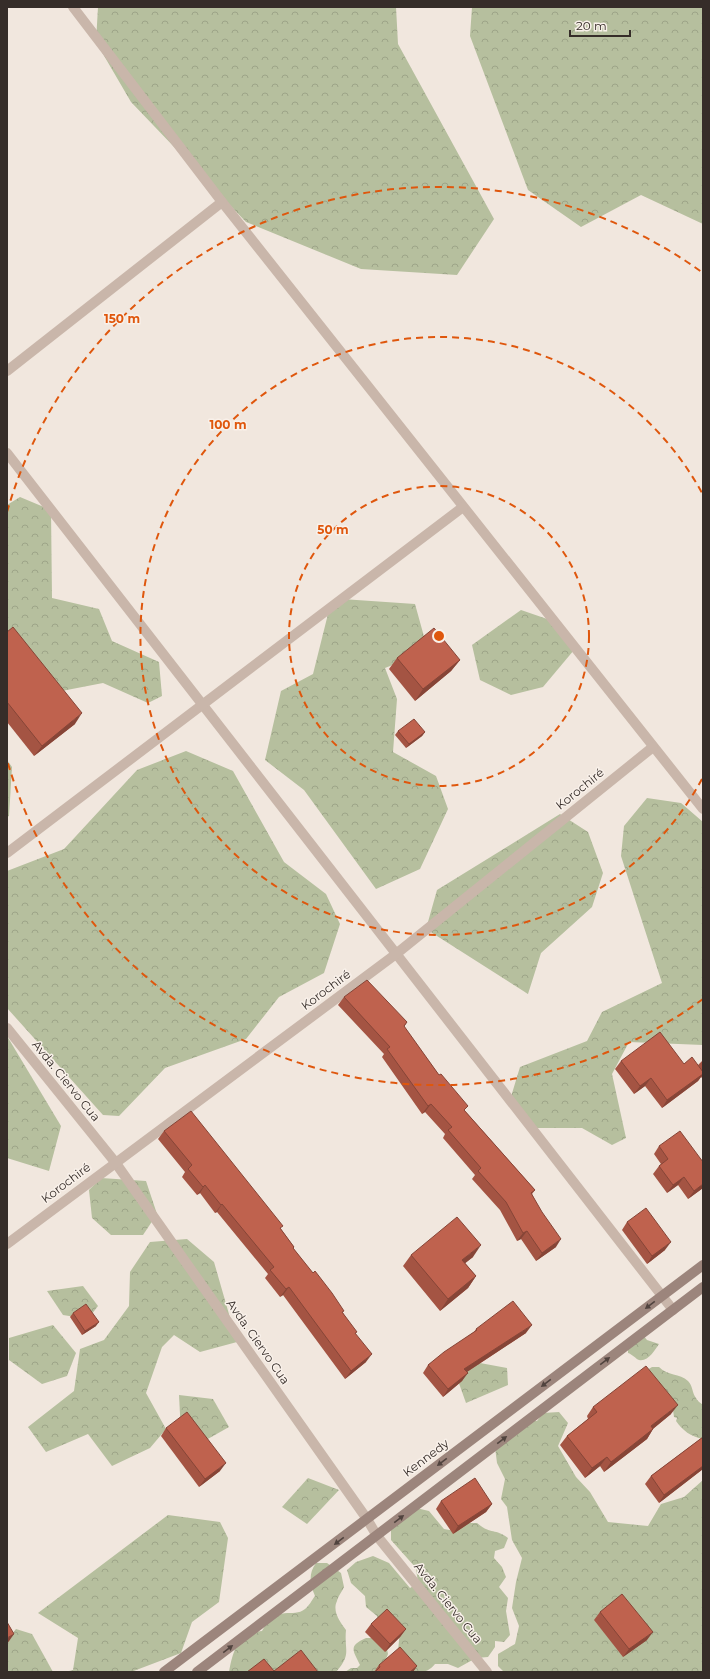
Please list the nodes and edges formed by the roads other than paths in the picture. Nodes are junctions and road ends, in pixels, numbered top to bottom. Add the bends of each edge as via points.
1 (73, 7) edge
2 (222, 202) junction
3 (7, 371) edge
4 (7, 453) edge
5 (463, 507) junction
6 (202, 704) junction
7 (653, 747) junction
8 (703, 809) edge
9 (7, 853) edge
10 (396, 954) junction
11 (7, 1028) edge
12 (115, 1162) junction
13 (7, 1244) edge
14 (703, 1264) edge
15 (703, 1287) edge
16 (662, 1295) junction
17 (673, 1310) junction
18 (367, 1519) junction
19 (377, 1536) junction
20 (164, 1672) edge
21 (197, 1672) edge
22 (488, 1672) edge

1 - 2 street
2 - 3 street
2 - 5 street
4 - 6 street
5 - 6 street
5 - 7 street
6 - 9 street
6 - 10 street
7 - 8 street
7 - 10 street, Korochiré
10 - 12 street, Korochiré
10 - 16 street
11 - 12 street, Avda. Ciervo Cua
12 - 13 street, Korochiré
12 - 18 street, Avda. Ciervo Cua
14 - 16 main road, Kennedy
15 - 17 main road
16 - 17 street
16 -> 18 main road, Kennedy
19 -> 17 main road
18 - 19 street, Avda. Ciervo Cua
18 -> 20 main road, Kennedy
21 -> 19 main road
19 - 22 street, Avda. Ciervo Cua

